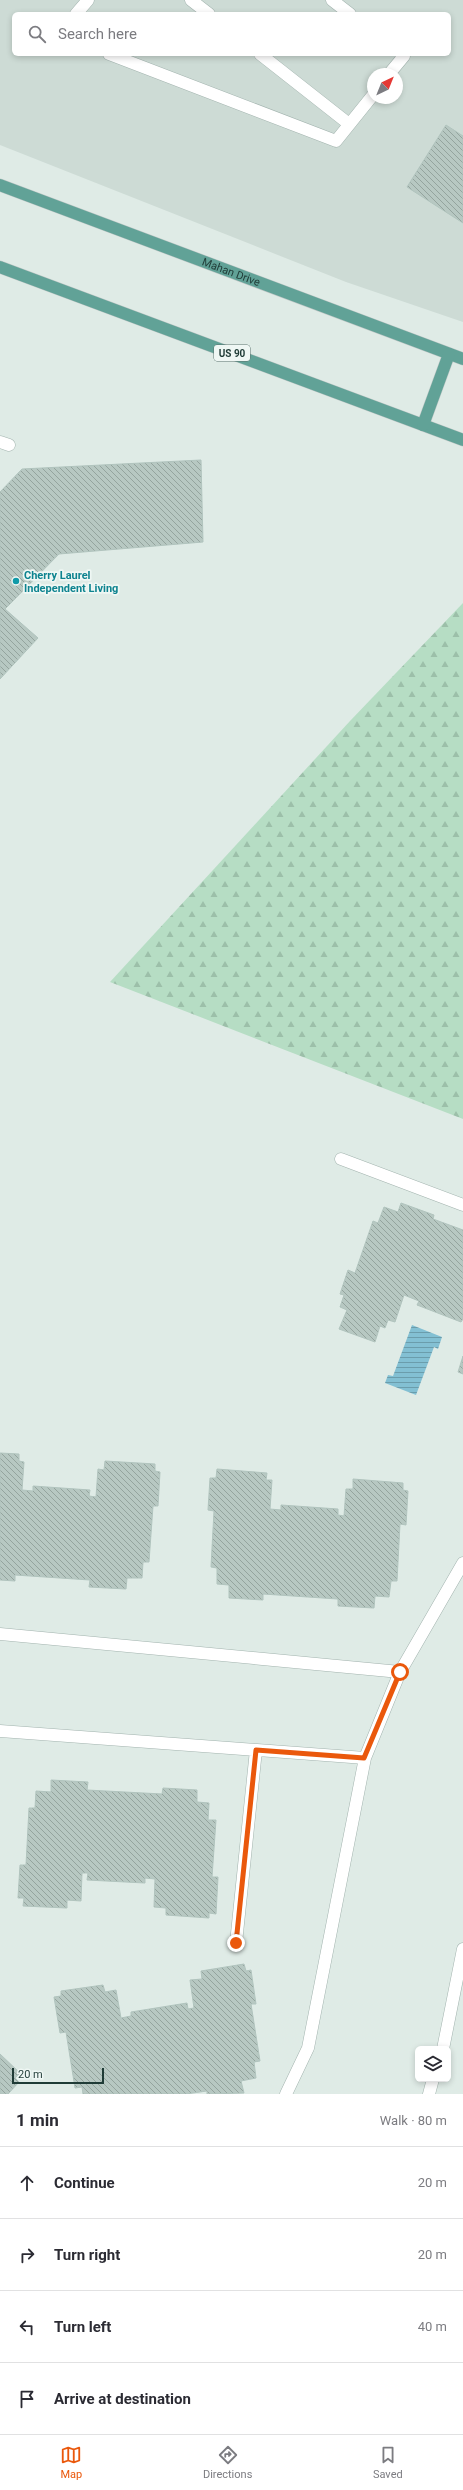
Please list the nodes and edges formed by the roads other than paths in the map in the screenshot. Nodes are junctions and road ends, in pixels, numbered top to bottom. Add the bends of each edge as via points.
1 (88, 0) edge
2 (191, 0) edge
3 (332, 0) edge
4 (78, 12) edge
5 (206, 12) edge
6 (347, 12) edge
7 (114, 56) edge
8 (263, 56) edge
9 (404, 56) edge
10 (394, 68) edge
11 (367, 102) edge
12 (349, 124) junction
13 (0, 185) edge
14 (0, 267) edge
15 (449, 354) junction
16 (463, 359) edge
17 (423, 425) junction
18 (463, 440) edge
19 (341, 1159) dead end
20 (463, 1205) edge
21 (463, 1563) edge
22 (0, 1634) edge
23 (400, 1672) junction
24 (0, 1730) edge
25 (256, 1750) junction
26 (364, 1758) junction
27 (236, 1943) dead end
28 (463, 1948) edge
29 (444, 2046) edge
30 (432, 2082) edge
31 (286, 2094) edge
32 (429, 2094) edge

1 - 4 street
2 - 5 street
3 - 6 street
7 - 12 street via 336,141
8 - 12 street
9 - 10 street
11 - 12 street
13 - 15 main road, Mahan Drive
14 - 17 main road, US 90
15 - 16 main road, Mahan Drive
15 - 17 main road
17 - 18 main road, US 90
19 - 20 street
21 - 23 street
22 - 23 street
23 - 26 street
24 - 25 street
25 - 26 street
25 - 27 street
26 - 31 street via 308,2048
28 - 29 street
30 - 32 street

